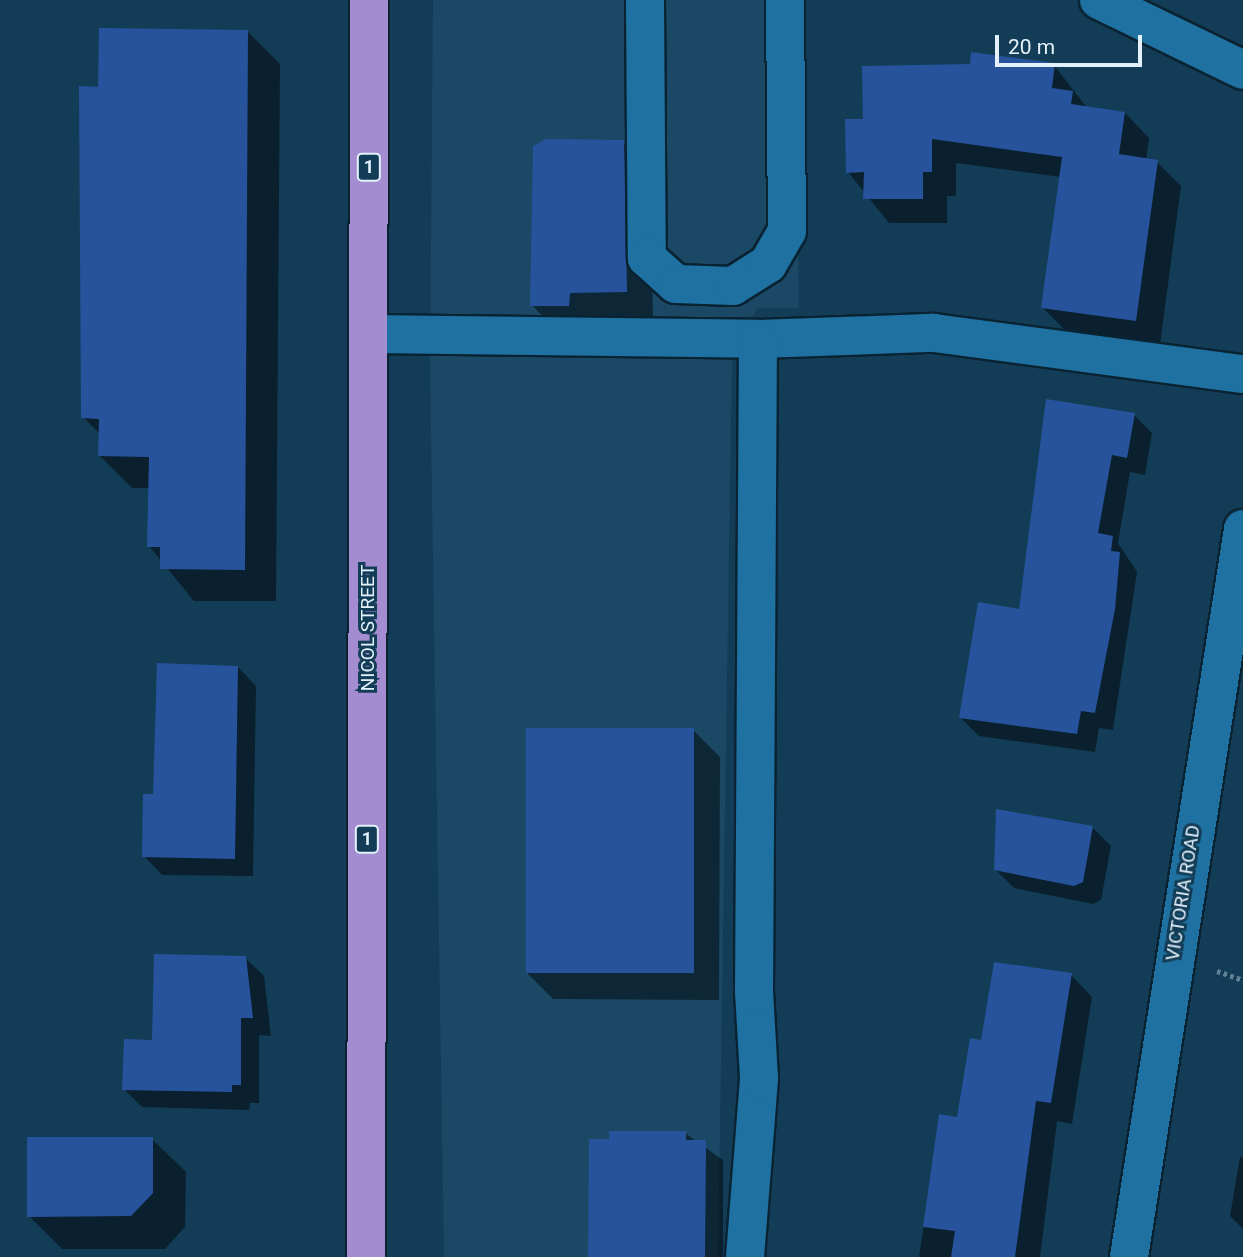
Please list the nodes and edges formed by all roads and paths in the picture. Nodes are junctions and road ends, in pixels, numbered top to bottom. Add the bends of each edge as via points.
1 (369, 0) edge
2 (645, 0) edge
3 (785, 0) edge
4 (1099, 0) edge
5 (1243, 70) edge
6 (370, 334) junction
7 (758, 339) junction
8 (1243, 374) edge
9 (1243, 529) edge
10 (366, 1257) edge
11 (745, 1257) edge
12 (1129, 1257) edge

1 - 6 highway, NICOL STREET / 1
2 - 3 street via 647,258 676,284 733,286 768,264 787,231
4 - 5 street
6 - 7 street
6 - 10 highway, NICOL STREET / 1
7 - 8 street via 934,333
7 - 11 street via 754,992 759,1078
9 - 12 street, VICTORIA ROAD

